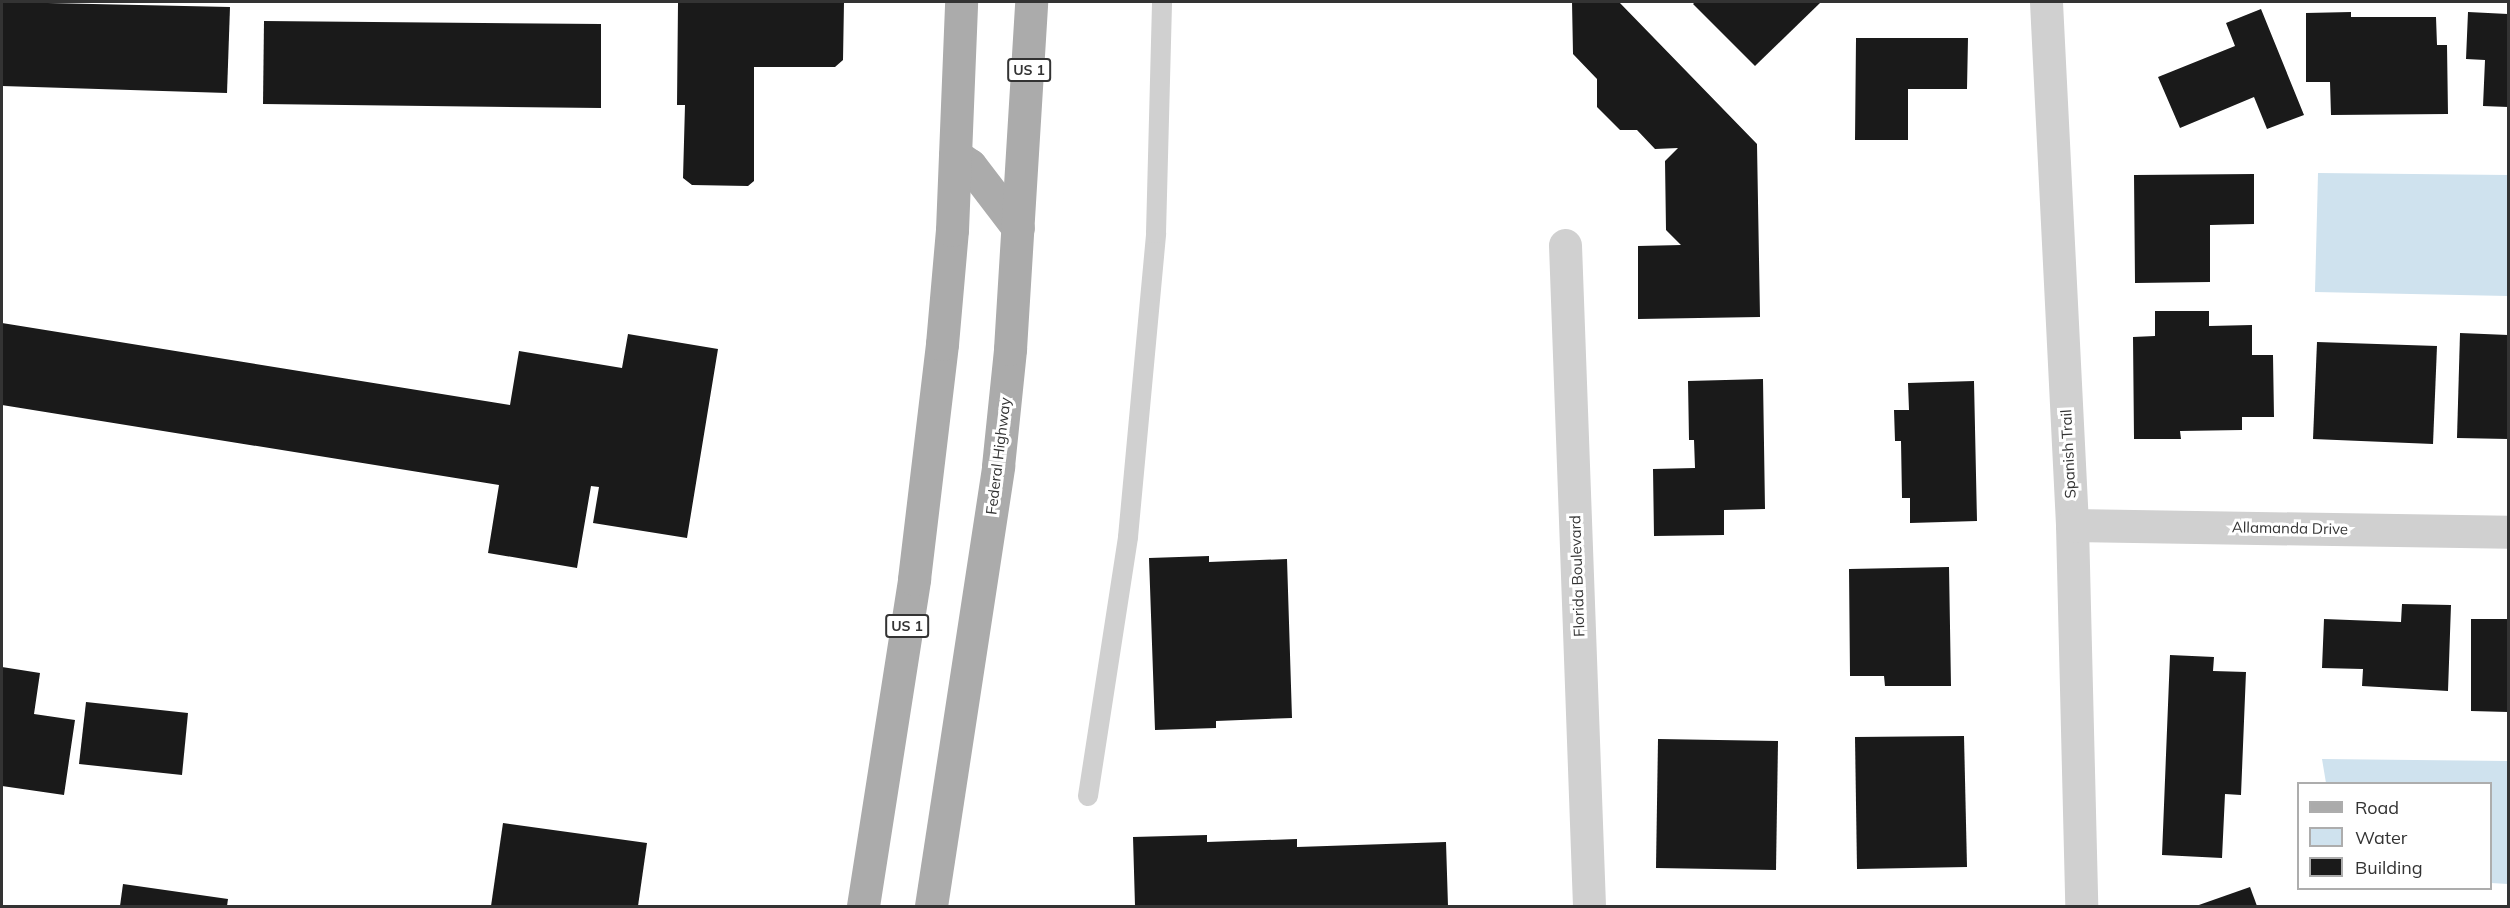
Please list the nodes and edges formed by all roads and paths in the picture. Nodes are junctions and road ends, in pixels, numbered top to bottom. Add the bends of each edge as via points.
1 (961, 2) edge
2 (1031, 2) edge
3 (1162, 2) edge
4 (2046, 2) edge
5 (955, 155) junction
6 (1018, 228) junction
7 (1565, 245) dead end
8 (2072, 525) junction
9 (2508, 532) edge
10 (1088, 796) dead end
11 (863, 906) edge
12 (931, 906) edge
13 (1588, 906) edge
14 (2080, 906) edge

1 - 5 main road, US 1
2 - 6 main road, Federal Highway / US 1
3 - 10 lane via 1156,233 1128,537
4 - 8 street, Spanish Trail
5 - 6 main road via 970,165
5 - 11 main road, US 1 via 952,230 929,466
6 - 12 main road, Federal Highway / US 1 via 998,466
7 - 13 street, Florida Boulevard
8 - 9 street, Allamanda Drive
8 - 14 street, Spanish Trail

